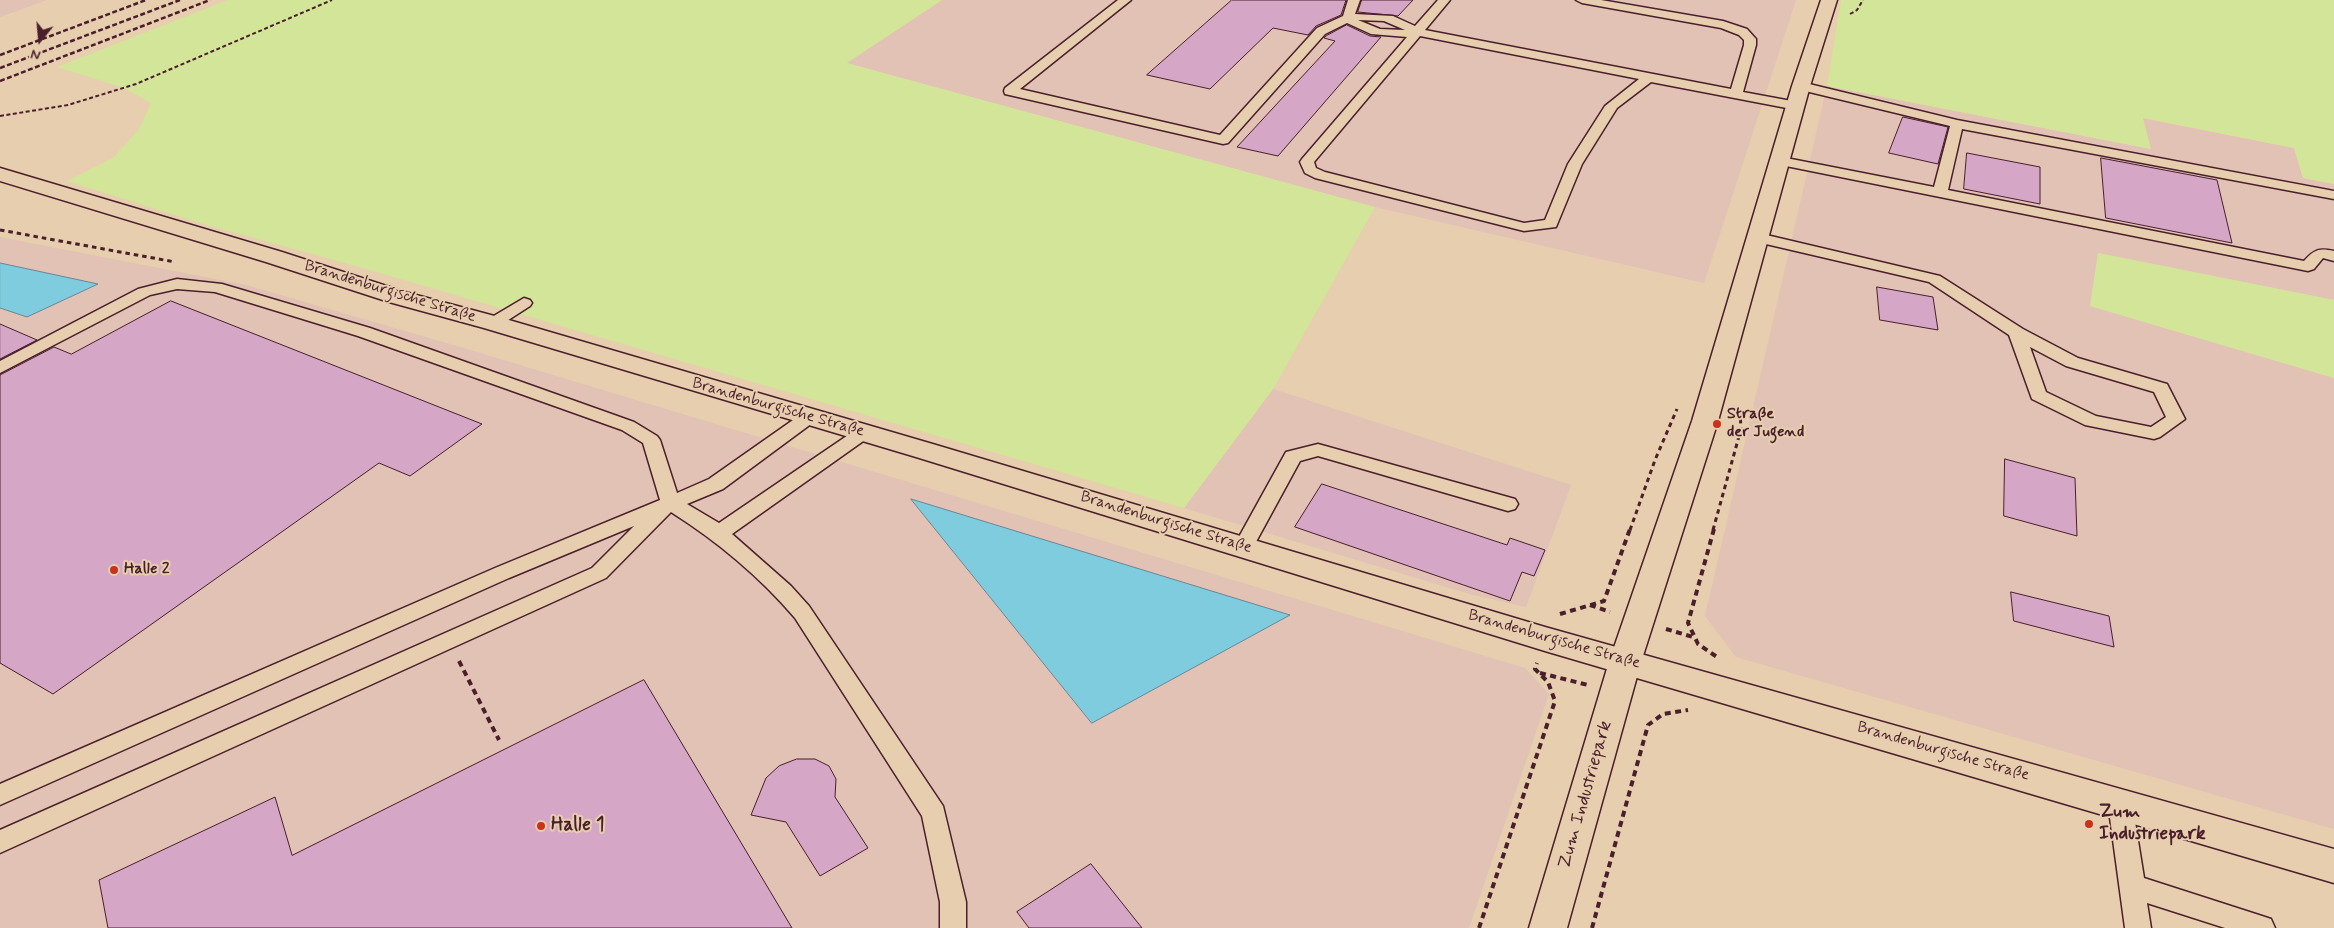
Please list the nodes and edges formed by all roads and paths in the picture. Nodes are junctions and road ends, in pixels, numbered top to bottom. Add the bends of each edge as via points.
1 (332, 0) edge
2 (1125, 0) edge
3 (1354, 0) edge
4 (1444, 0) edge
5 (1582, 0) edge
6 (1828, 0) edge
7 (1348, 18) junction
8 (1415, 32) junction
9 (1649, 77) junction
10 (1736, 94) junction
11 (1799, 96) junction
12 (0, 116) edge
13 (1957, 124) junction
14 (1781, 162) junction
15 (0, 174) edge
16 (1940, 193) junction
17 (2334, 195) edge
18 (1758, 238) junction
19 (2334, 256) edge
20 (524, 303) dead end
21 (493, 322) junction
22 (2017, 333) junction
23 (0, 368) edge
24 (1742, 404) dead end
25 (809, 418) junction
26 (864, 433) junction
27 (670, 502) junction
28 (1508, 504) dead end
29 (719, 533) junction
30 (1244, 546) junction
31 (449, 640) junction
32 (1702, 649) dead end
33 (1625, 662) junction
34 (1540, 673) dead end
35 (1690, 710) dead end
36 (499, 740) dead end
37 (2, 791) edge
38 (2120, 802) junction
39 (0, 842) edge
40 (2334, 866) edge
41 (2132, 886) junction
42 (952, 928) edge
43 (1479, 928) edge
44 (1548, 928) edge
45 (1592, 928) edge
46 (2138, 928) edge
47 (2262, 928) edge

1 - 12 path via 136,84 68,105
2 - 7 lane via 1010,91 1224,140 1321,31
3 - 7 lane
4 - 8 lane
5 - 10 lane via 1723,25 1743,32 1750,39 1750,45
6 - 11 street
7 - 8 lane via 1366,16 1407,24
8 - 9 lane
8 - 9 lane via 1307,162 1310,170 1524,227 1551,224 1575,164 1612,106
9 - 10 lane
10 - 11 lane
11 - 13 lane
11 - 14 street
13 - 16 lane
13 - 17 lane
14 - 16 lane
14 - 18 street
15 - 21 street, Brandenburgische Straße via 396,297
16 - 19 lane via 2308,266 2319,254
18 - 22 lane via 1934,278
18 - 33 street via 1692,465
20 - 21 lane
21 - 25 street, Brandenburgische Straße
22 - 22 lane via 2038,395 2091,422 2154,434 2176,419 2161,388 2072,362
23 - 27 lane via 144,292 177,284 216,287 364,332 628,426 651,440
24 - 32 path via 1739,413 1741,429 1688,623
25 - 26 street, Brandenburgische Straße
25 - 27 lane via 716,484
26 - 29 lane
26 - 30 street, Brandenburgische Straße
27 - 29 lane
27 - 31 lane via 599,573
27 - 37 lane
28 - 30 lane via 1318,450 1293,456
29 - 42 lane via 784,591 802,612 934,813 953,902
30 - 33 street, Brandenburgische Straße
31 - 36 path
31 - 39 lane
33 - 38 street, Brandenburgische Straße
33 - 44 street, Zum Industriepark
34 - 43 path via 1548,682 1555,701
35 - 45 path via 1663,714 1648,725
38 - 40 street, Brandenburgische Straße
38 - 41 lane
41 - 46 lane
41 - 47 lane

